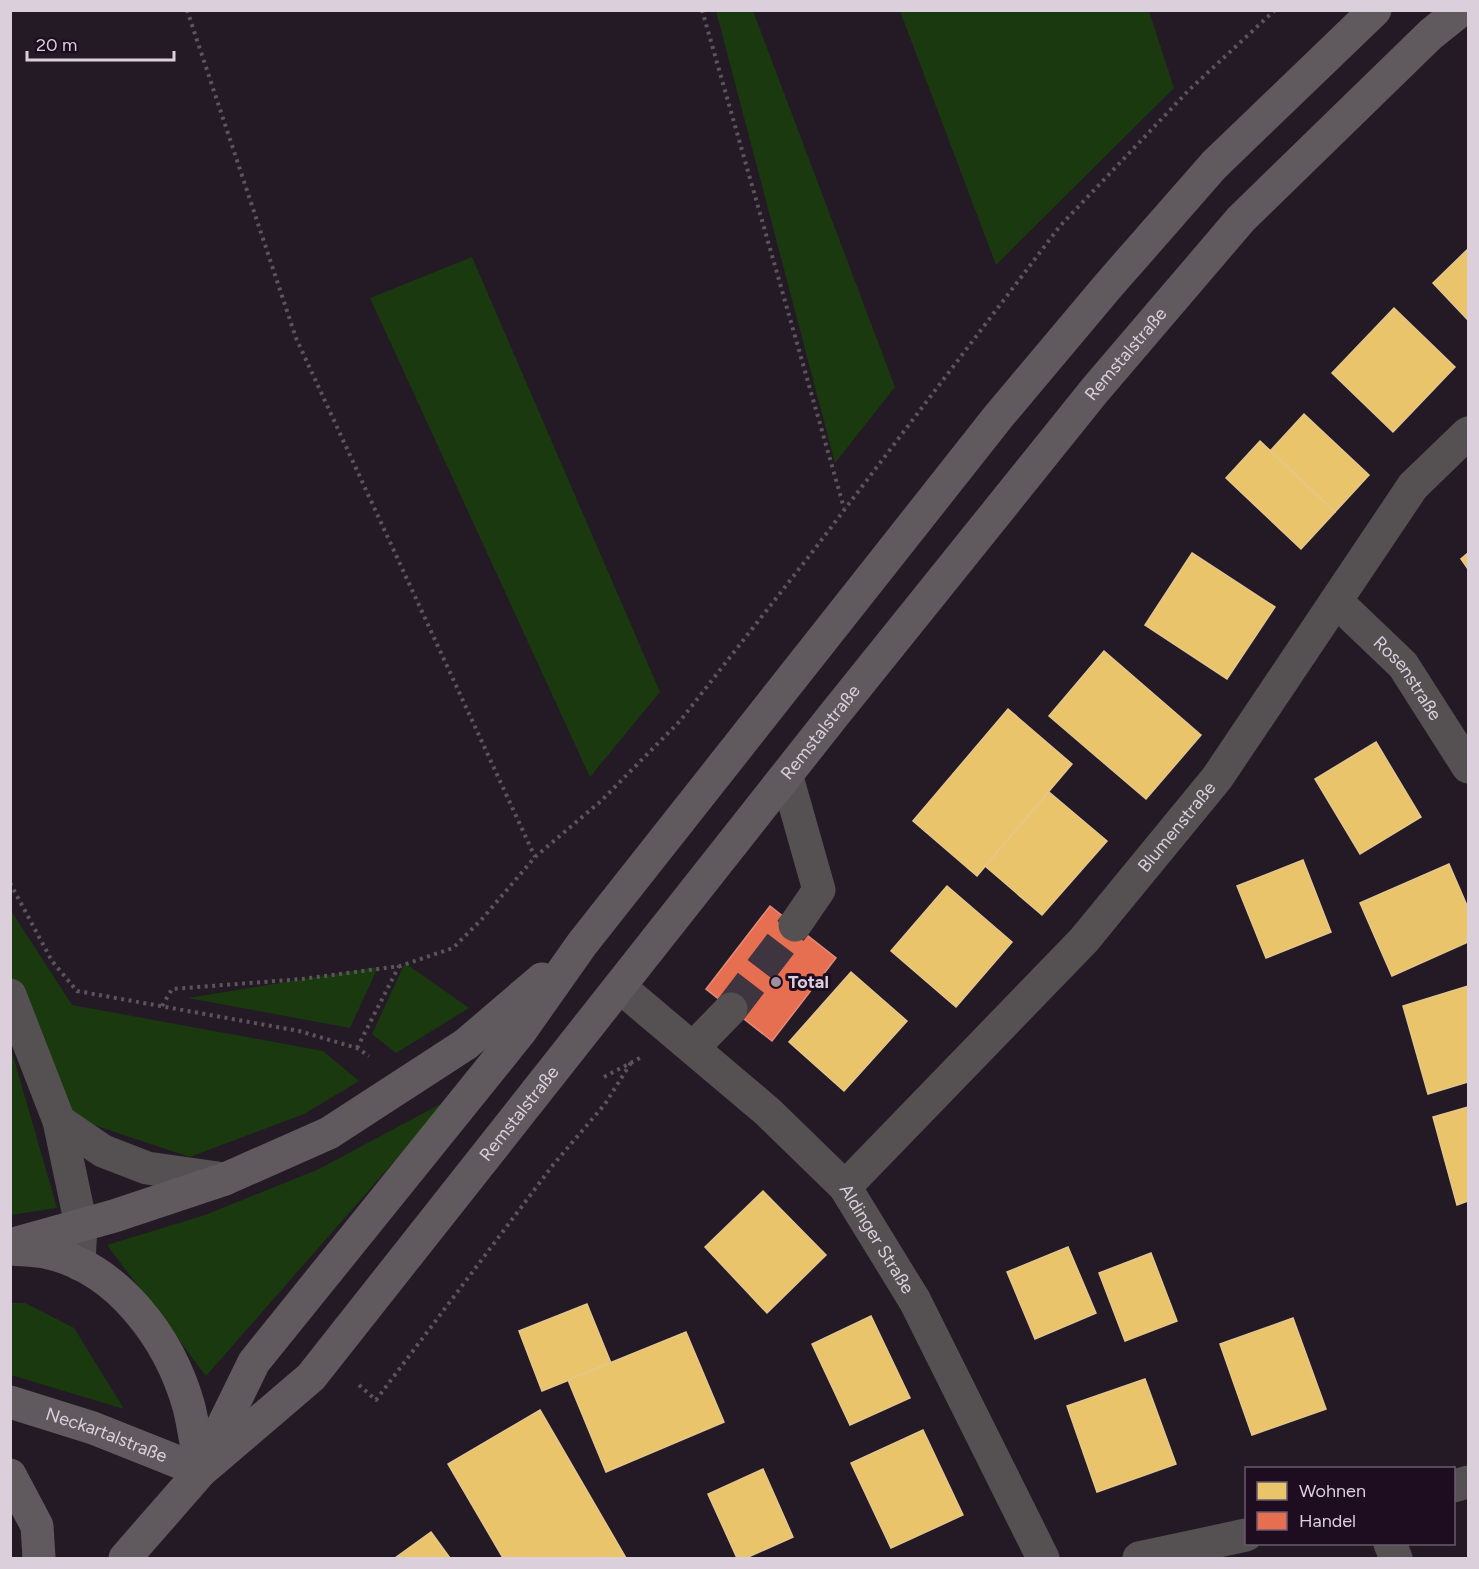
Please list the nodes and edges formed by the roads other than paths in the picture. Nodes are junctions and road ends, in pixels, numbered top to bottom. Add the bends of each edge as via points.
1 (1375, 10) edge
2 (1461, 10) edge
3 (1468, 433) edge
4 (1336, 601) junction
5 (1468, 767) edge
6 (786, 777) junction
7 (795, 925) tunnel mouth
8 (582, 944) junction
9 (620, 987) junction
10 (10, 995) edge
11 (731, 1009) tunnel mouth
12 (693, 1048) junction
13 (59, 1121) junction
14 (225, 1179) junction
15 (845, 1187) junction
16 (81, 1225) junction
17 (10, 1247) edge
18 (79, 1264) junction
19 (10, 1402) edge
20 (201, 1471) junction
21 (10, 1475) edge
22 (1245, 1535) edge
23 (39, 1558) edge
24 (125, 1558) edge
25 (1043, 1558) edge
26 (1139, 1558) edge

1 - 8 main road, Remstalstraße via 1214,165 1108,286 998,417
2 - 6 main road, Remstalstraße via 1431,34 1241,219 1095,390
3 - 4 street, Blumenstraße via 1413,486
4 - 5 street, Rosenstraße via 1403,665
4 - 15 street, Blumenstraße via 1217,778 1084,940
6 - 7 street via 819,890
6 - 9 main road, Remstalstraße
8 - 14 main road via 456,1050 329,1133
8 - 20 main road, Remstalstraße via 520,1032 254,1362
9 - 12 street, Aldinger Straße
9 - 20 main road, Remstalstraße via 311,1377
10 - 13 street
11 - 12 street
12 - 15 street, Aldinger Straße via 768,1112
13 - 14 street via 103,1151 147,1168
13 - 16 street
14 - 16 main road
15 - 25 street, Aldinger Straße via 915,1301
16 - 17 main road
16 - 18 street
17 - 18 main road via 45,1252
18 - 20 main road via 120,1292 151,1323 170,1355 188,1406
19 - 20 main road, Neckartalstraße via 93,1428
20 - 24 main road, Remstalstraße
21 - 23 main road via 37,1526
22 - 26 street

